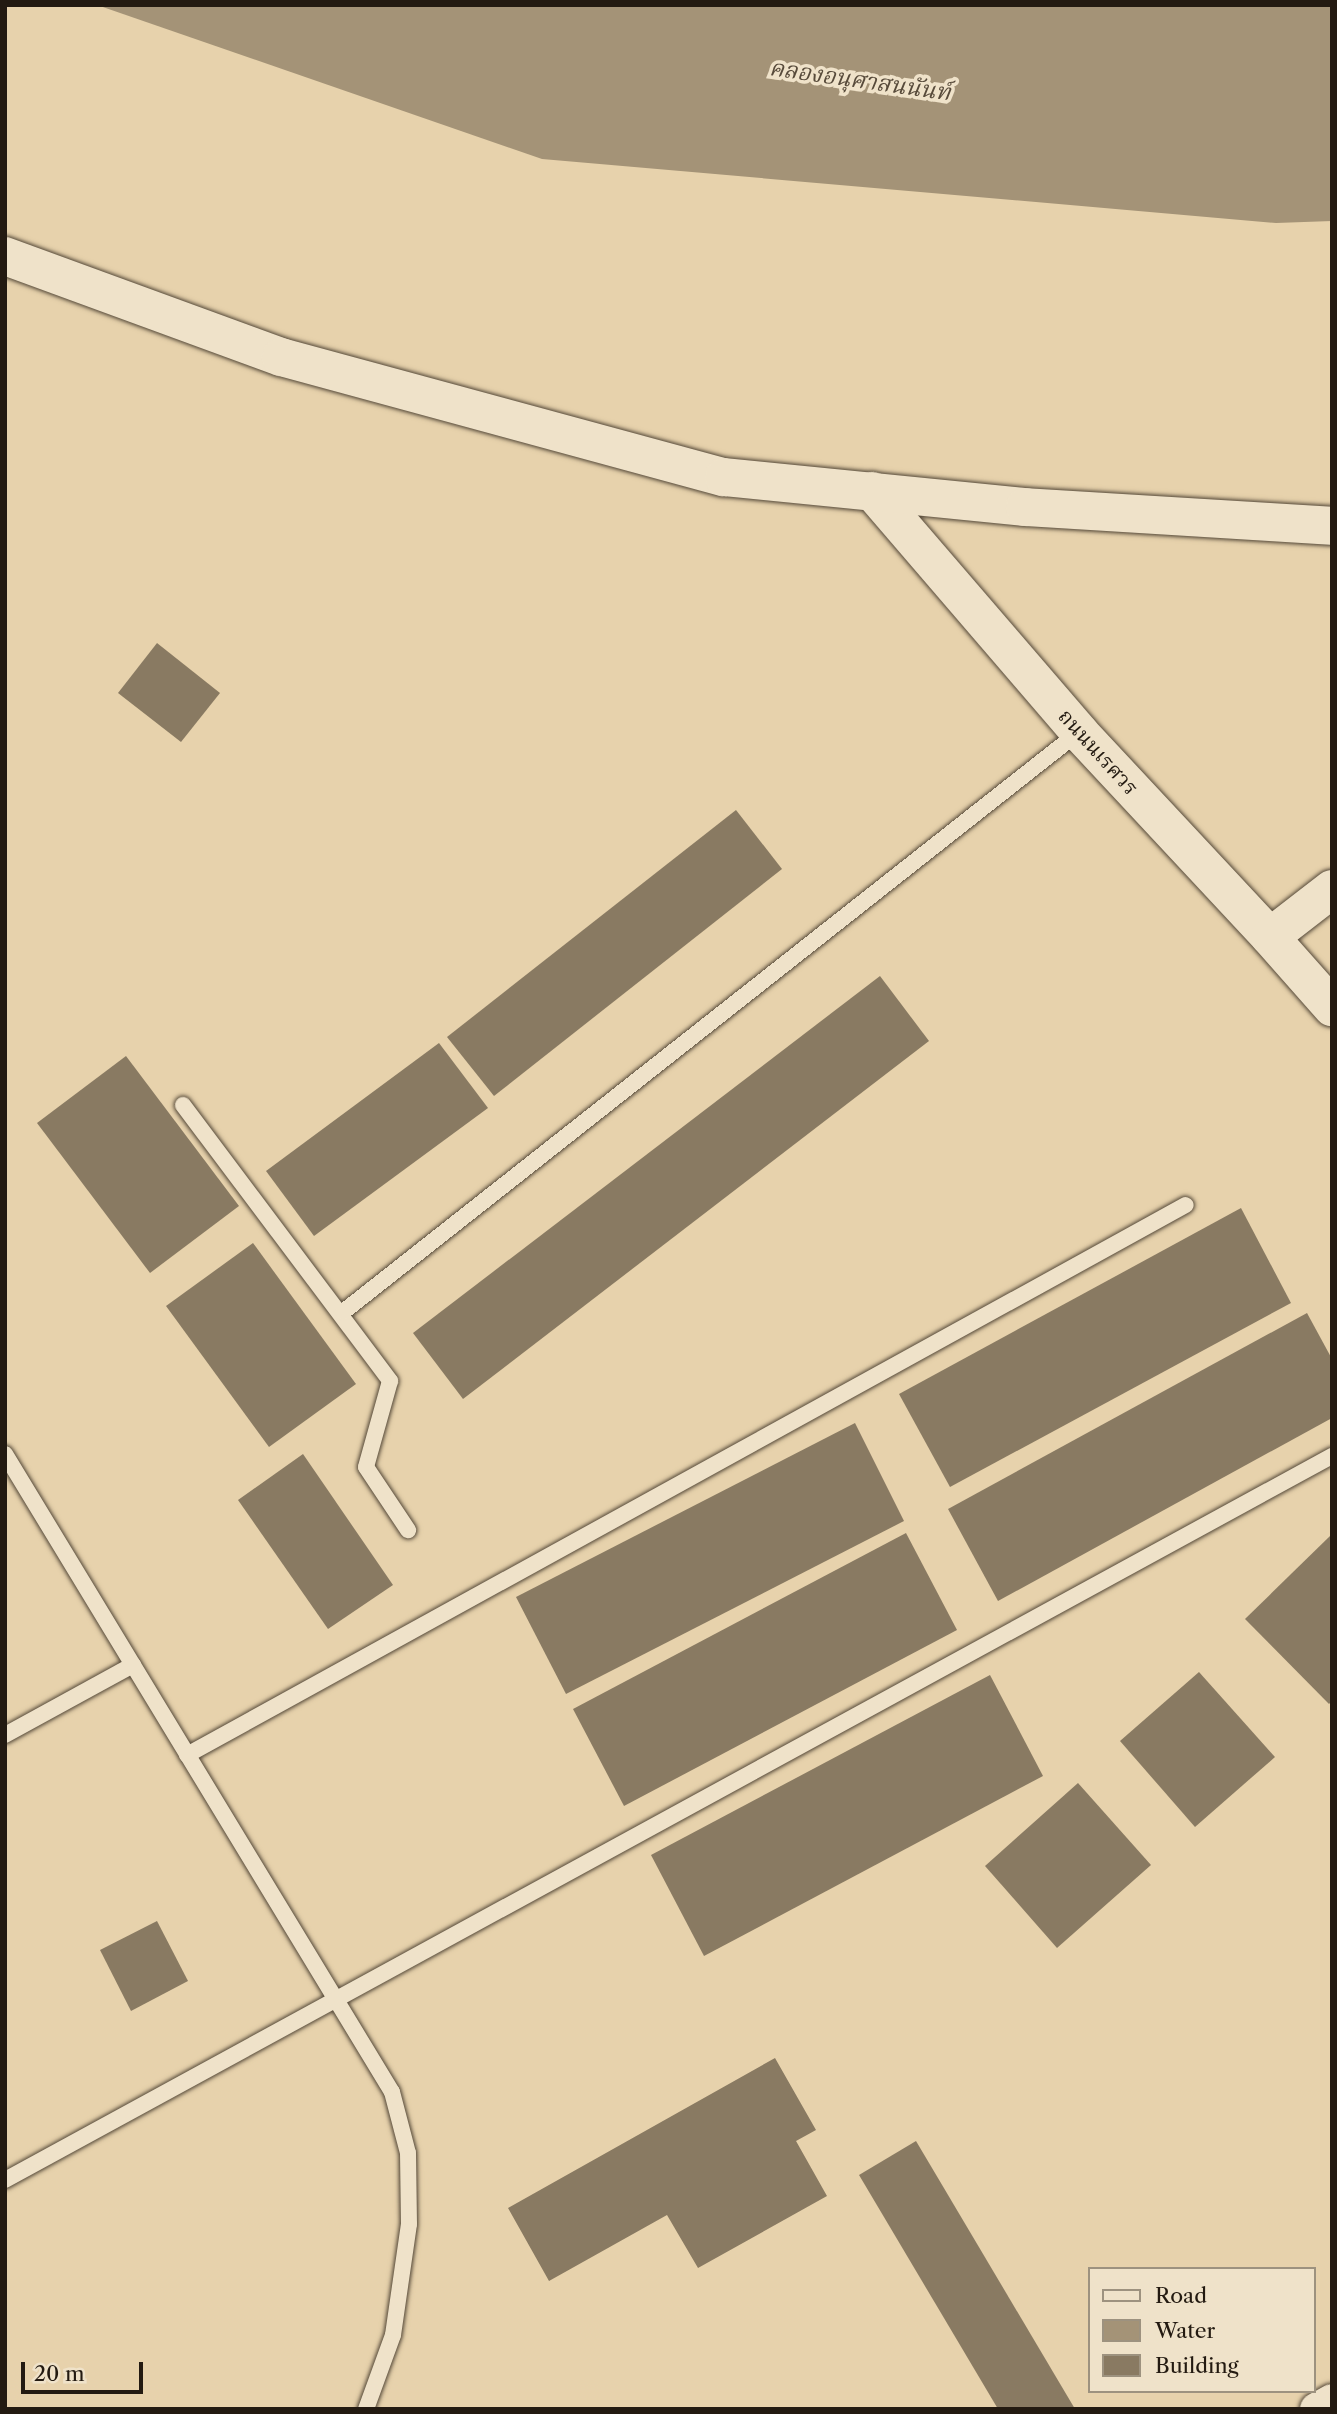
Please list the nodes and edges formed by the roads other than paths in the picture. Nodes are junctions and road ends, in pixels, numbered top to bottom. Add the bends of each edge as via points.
1 (5, 256) edge
2 (872, 492) junction
3 (1332, 526) edge
4 (1079, 732) junction
5 (1332, 889) edge
6 (1270, 937) junction
7 (1332, 1007) edge
8 (183, 1105) dead end
9 (1186, 1205) dead end
10 (343, 1312) junction
11 (5, 1454) edge
12 (1332, 1456) edge
13 (408, 1530) dead end
14 (133, 1665) junction
15 (5, 1735) edge
16 (187, 1755) junction
17 (335, 2000) junction
18 (5, 2180) edge
19 (1332, 2400) edge
20 (366, 2409) edge
21 (1316, 2409) edge

1 - 2 main road via 281,357 492,415 724,477
2 - 3 main road via 1025,507
2 - 4 main road, ถนนนเรศวร
4 - 6 main road, ถนนนเรศวร
4 - 10 lane
5 - 6 main road
6 - 7 main road, ถนนนเรศวร
8 - 10 lane
9 - 16 lane
10 - 13 lane via 390,1381 366,1467
11 - 14 lane
12 - 17 lane
14 - 15 lane
14 - 16 lane
16 - 17 lane
17 - 18 lane
17 - 20 lane via 391,2092 408,2153 410,2224 393,2335
19 - 21 street

